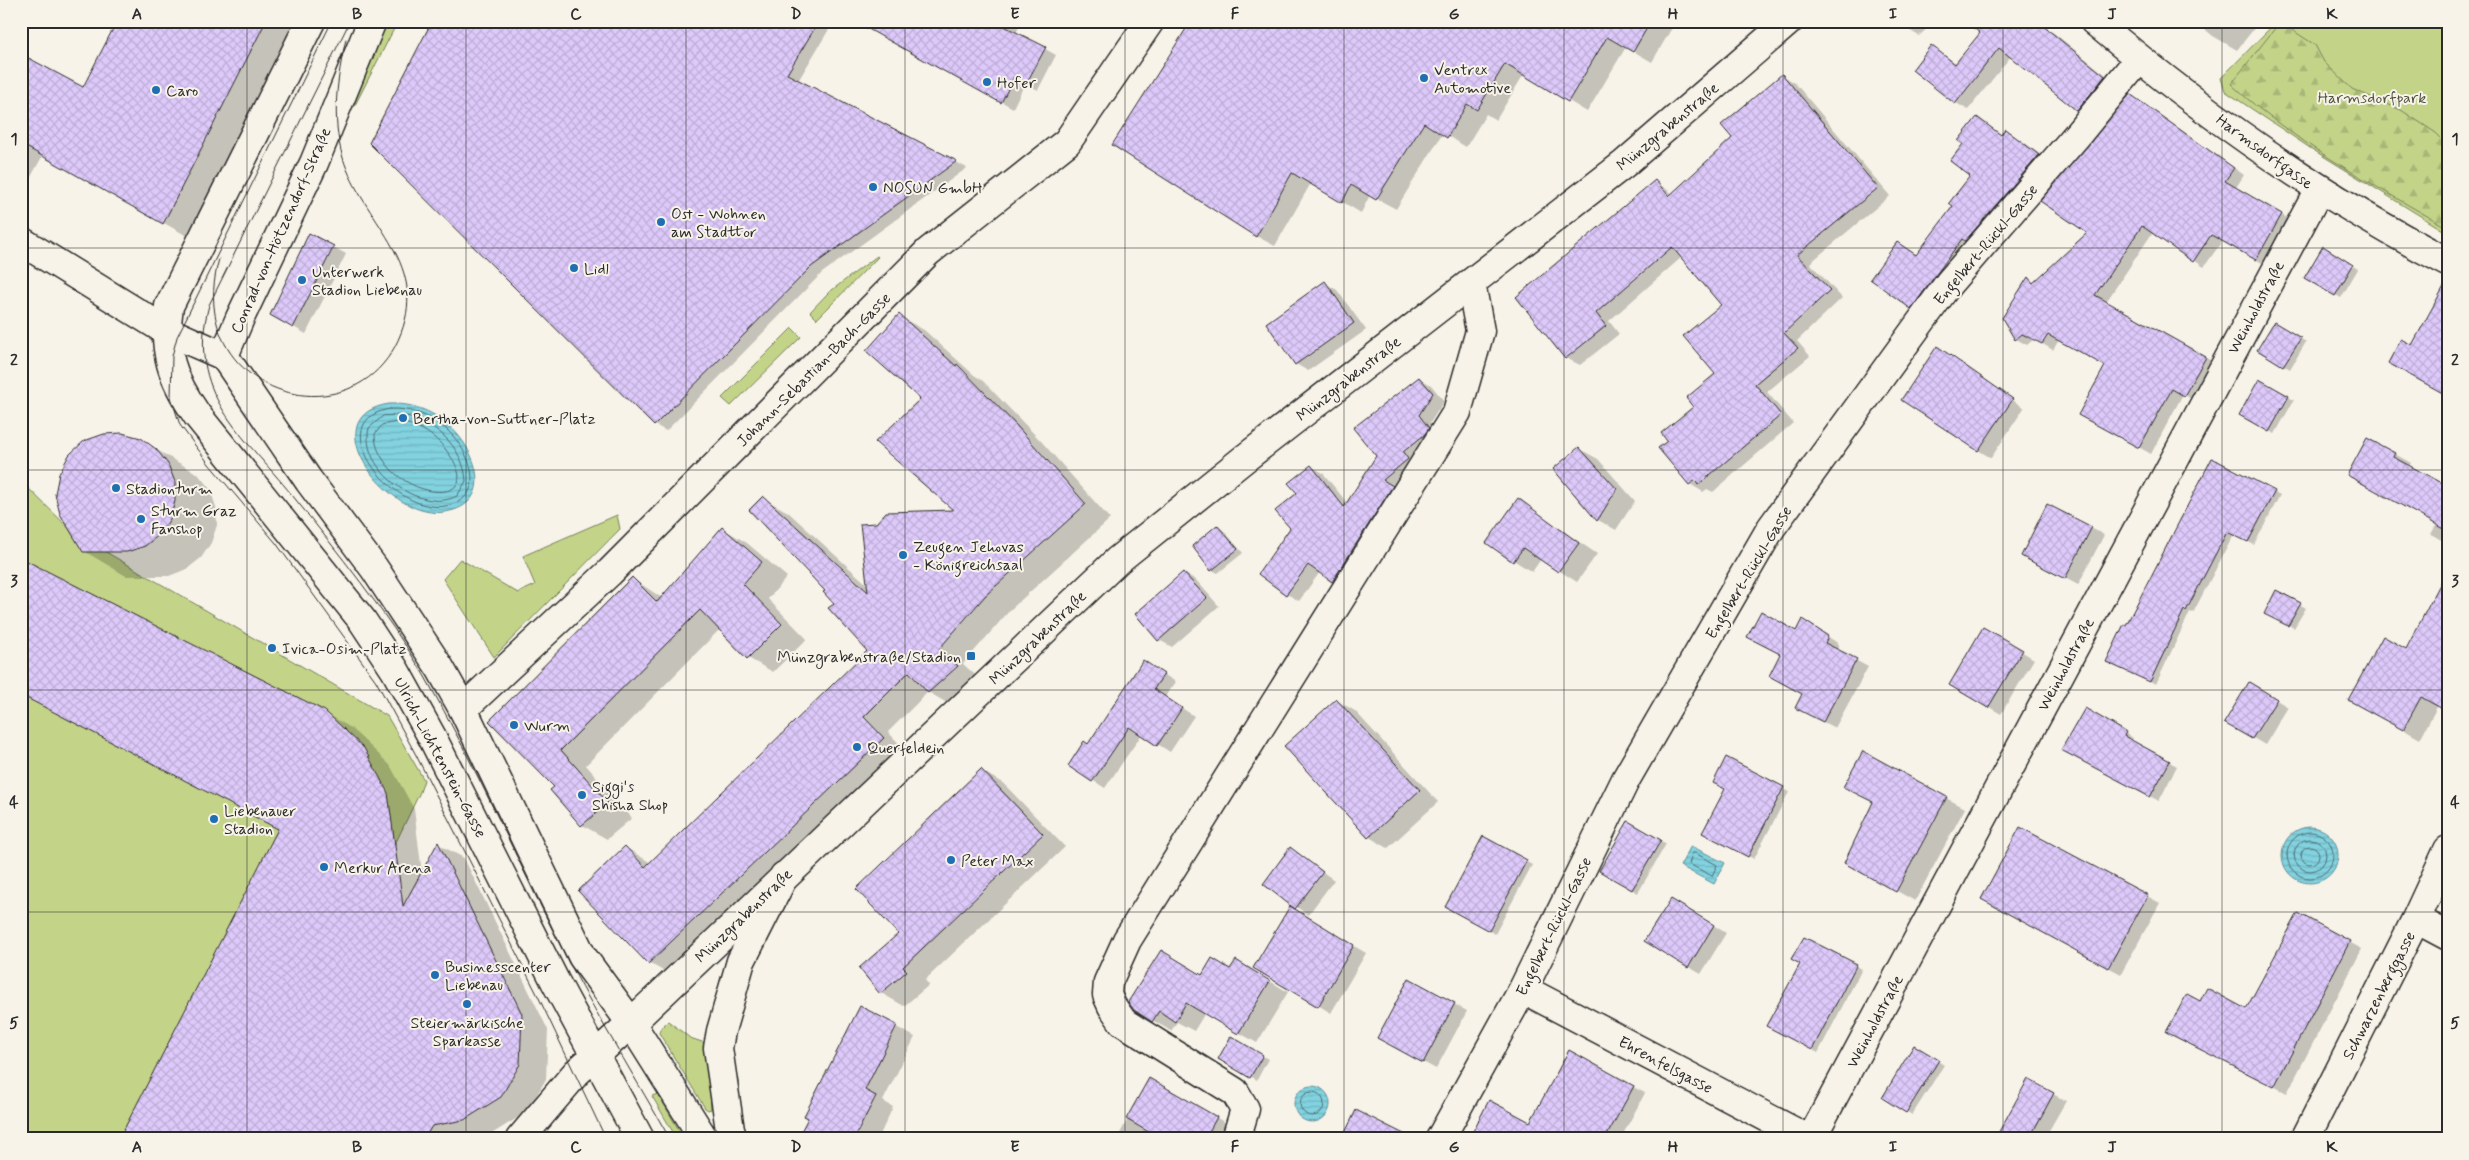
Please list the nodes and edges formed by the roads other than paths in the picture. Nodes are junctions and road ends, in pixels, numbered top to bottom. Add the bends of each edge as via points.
1 (311, 21) edge
2 (372, 21) edge
3 (1150, 21) edge
4 (1789, 21) edge
5 (2094, 21) edge
6 (2139, 59) junction
7 (2319, 190) junction
8 (21, 241) edge
9 (2448, 262) edge
10 (1471, 284) junction
11 (165, 330) junction
12 (224, 356) junction
13 (464, 709) junction
14 (2448, 850) edge
15 (784, 876) junction
16 (2416, 919) junction
17 (2448, 936) edge
18 (1523, 989) junction
19 (631, 1023) junction
20 (594, 1054) junction
21 (520, 1139) edge
22 (640, 1139) edge
23 (704, 1139) edge
24 (733, 1139) edge
25 (1236, 1139) edge
26 (1440, 1139) edge
27 (1809, 1139) edge
28 (2306, 1139) edge

1 - 11 street via 178,284 169,306
2 - 12 street, Conrad-von-Hötzendorf-Straße via 314,164
3 - 13 street, Johann-Sebastian-Bach-Gasse via 1066,142 928,252 610,572
4 - 10 street, Münzgrabenstraße via 1624,164
5 - 6 street, Harmsdorfgasse
6 - 7 street, Harmsdorfgasse
6 - 18 street, Engelbert-Rückl-Gasse via 1948,284 1771,528 1626,779
7 - 9 street, Harmsdorfgasse
7 - 27 street, Weinholdstraße
8 - 11 street
10 - 15 street, Münzgrabenstraße via 1244,458 1118,560
10 - 25 street via 1480,330 1457,412 1132,931 1108,982 1107,996 1123,1022 1235,1092 1245,1109
11 - 12 street
11 - 20 street, Ulrich-Lichtenstein-Gasse via 171,370 184,395 225,451 362,620 395,670
12 - 13 street via 374,568
13 - 19 street via 582,956
14 - 16 street, Schwarzenberggasse
15 - 19 street, Münzgrabenstraße
15 - 24 street via 741,961 721,1031 718,1048
16 - 17 street
16 - 28 street, Schwarzenberggasse
18 - 26 street, Engelbert-Rückl-Gasse
18 - 27 street, Ehrenfelsgasse
19 - 20 street, Münzgrabenstraße
19 - 23 street
20 - 21 street, Münzgrabenstraße
20 - 22 street, Ulrich-Lichtenstein-Gasse

